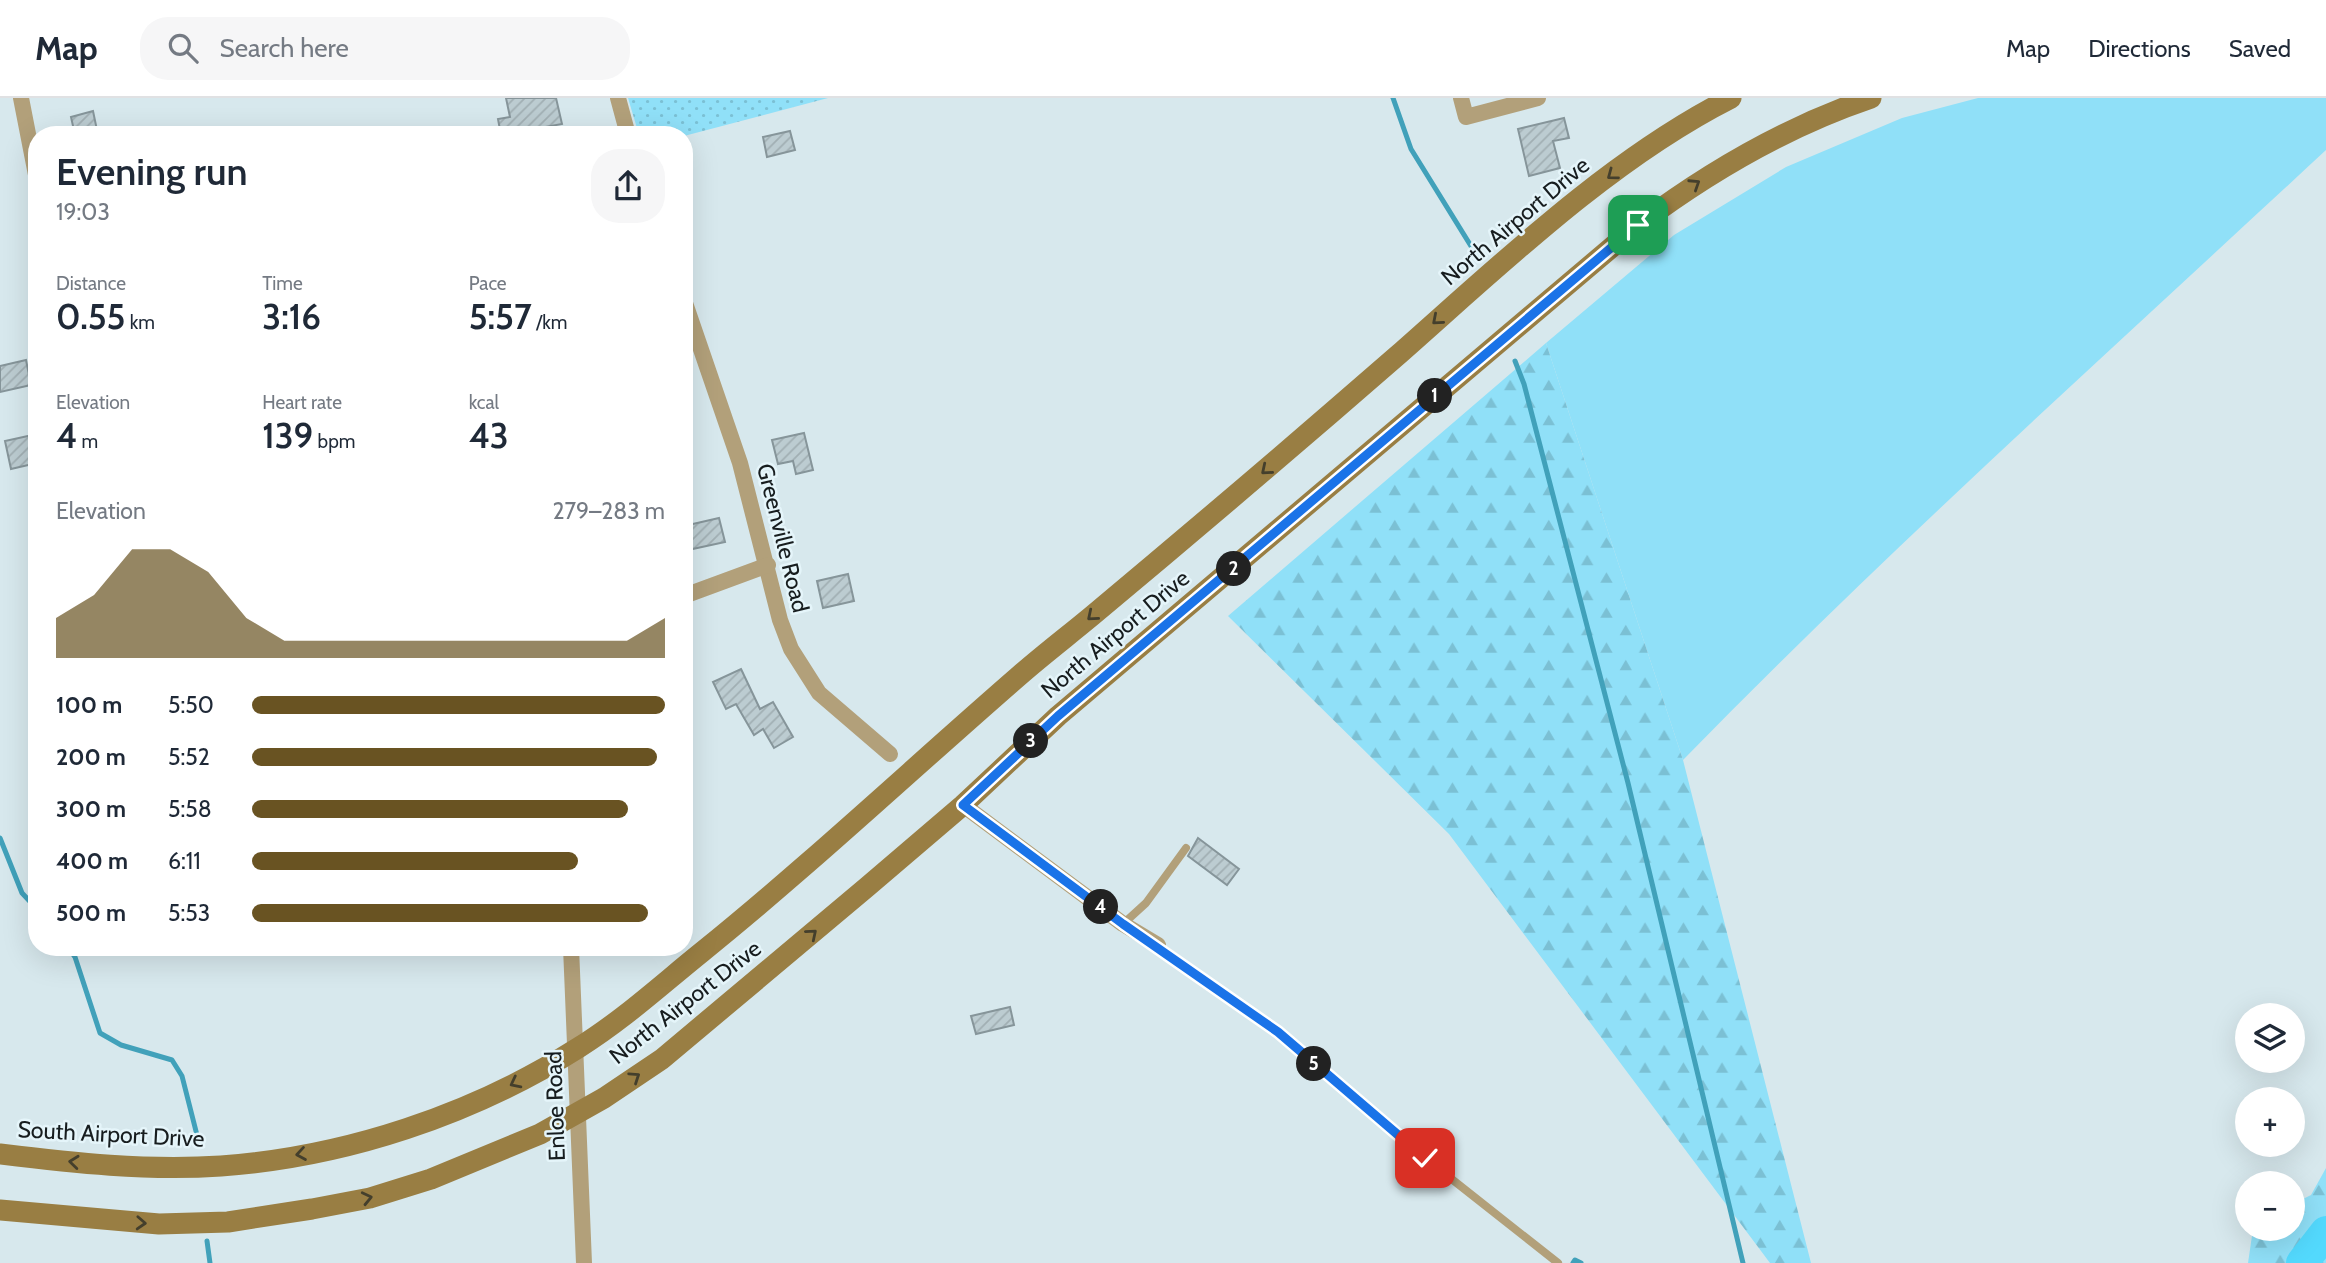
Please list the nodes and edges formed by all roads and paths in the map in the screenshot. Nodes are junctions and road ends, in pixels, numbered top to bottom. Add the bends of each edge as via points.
1 (21, 98) edge
2 (618, 98) edge
3 (1461, 98) edge
4 (1538, 98) edge
5 (1731, 98) edge
6 (1871, 98) edge
7 (626, 126) edge
8 (28, 134) edge
9 (693, 326) edge
10 (768, 565) junction
11 (693, 593) edge
12 (890, 754) dead end
13 (963, 805) junction
14 (1186, 848) dead end
15 (1123, 924) junction
16 (1158, 945) joint
17 (571, 956) edge
18 (575, 1050) junction
19 (578, 1113) junction
20 (0, 1154) edge
21 (0, 1210) edge
22 (584, 1263) edge
23 (1558, 1263) edge

1 - 8 street
2 - 7 street
3 - 4 street via 1466,117
5 -> 18 main road, North Airport Drive via 1659,139 1593,189 1022,672 820,854 628,1014
13 -> 6 main road, North Airport Drive via 1058,716 1638,225 1740,156
9 - 10 street, Greenville Road via 740,463
10 - 11 street
10 - 12 street, Greenville Road via 785,635 807,676 829,703
13 - 15 street
19 -> 13 main road, North Airport Drive via 662,1059
14 - 15 lane via 1146,903
15 - 16 street
16 - 23 lane via 1278,1032 1425,1158
17 - 18 street, Enloe Road
18 - 19 street, Enloe Road
18 -> 20 main road, South Airport Drive via 515,1084 413,1127 303,1154 223,1166 159,1168
21 -> 19 main road via 159,1224 229,1222 312,1209 431,1180
19 - 22 street, Enloe Road

